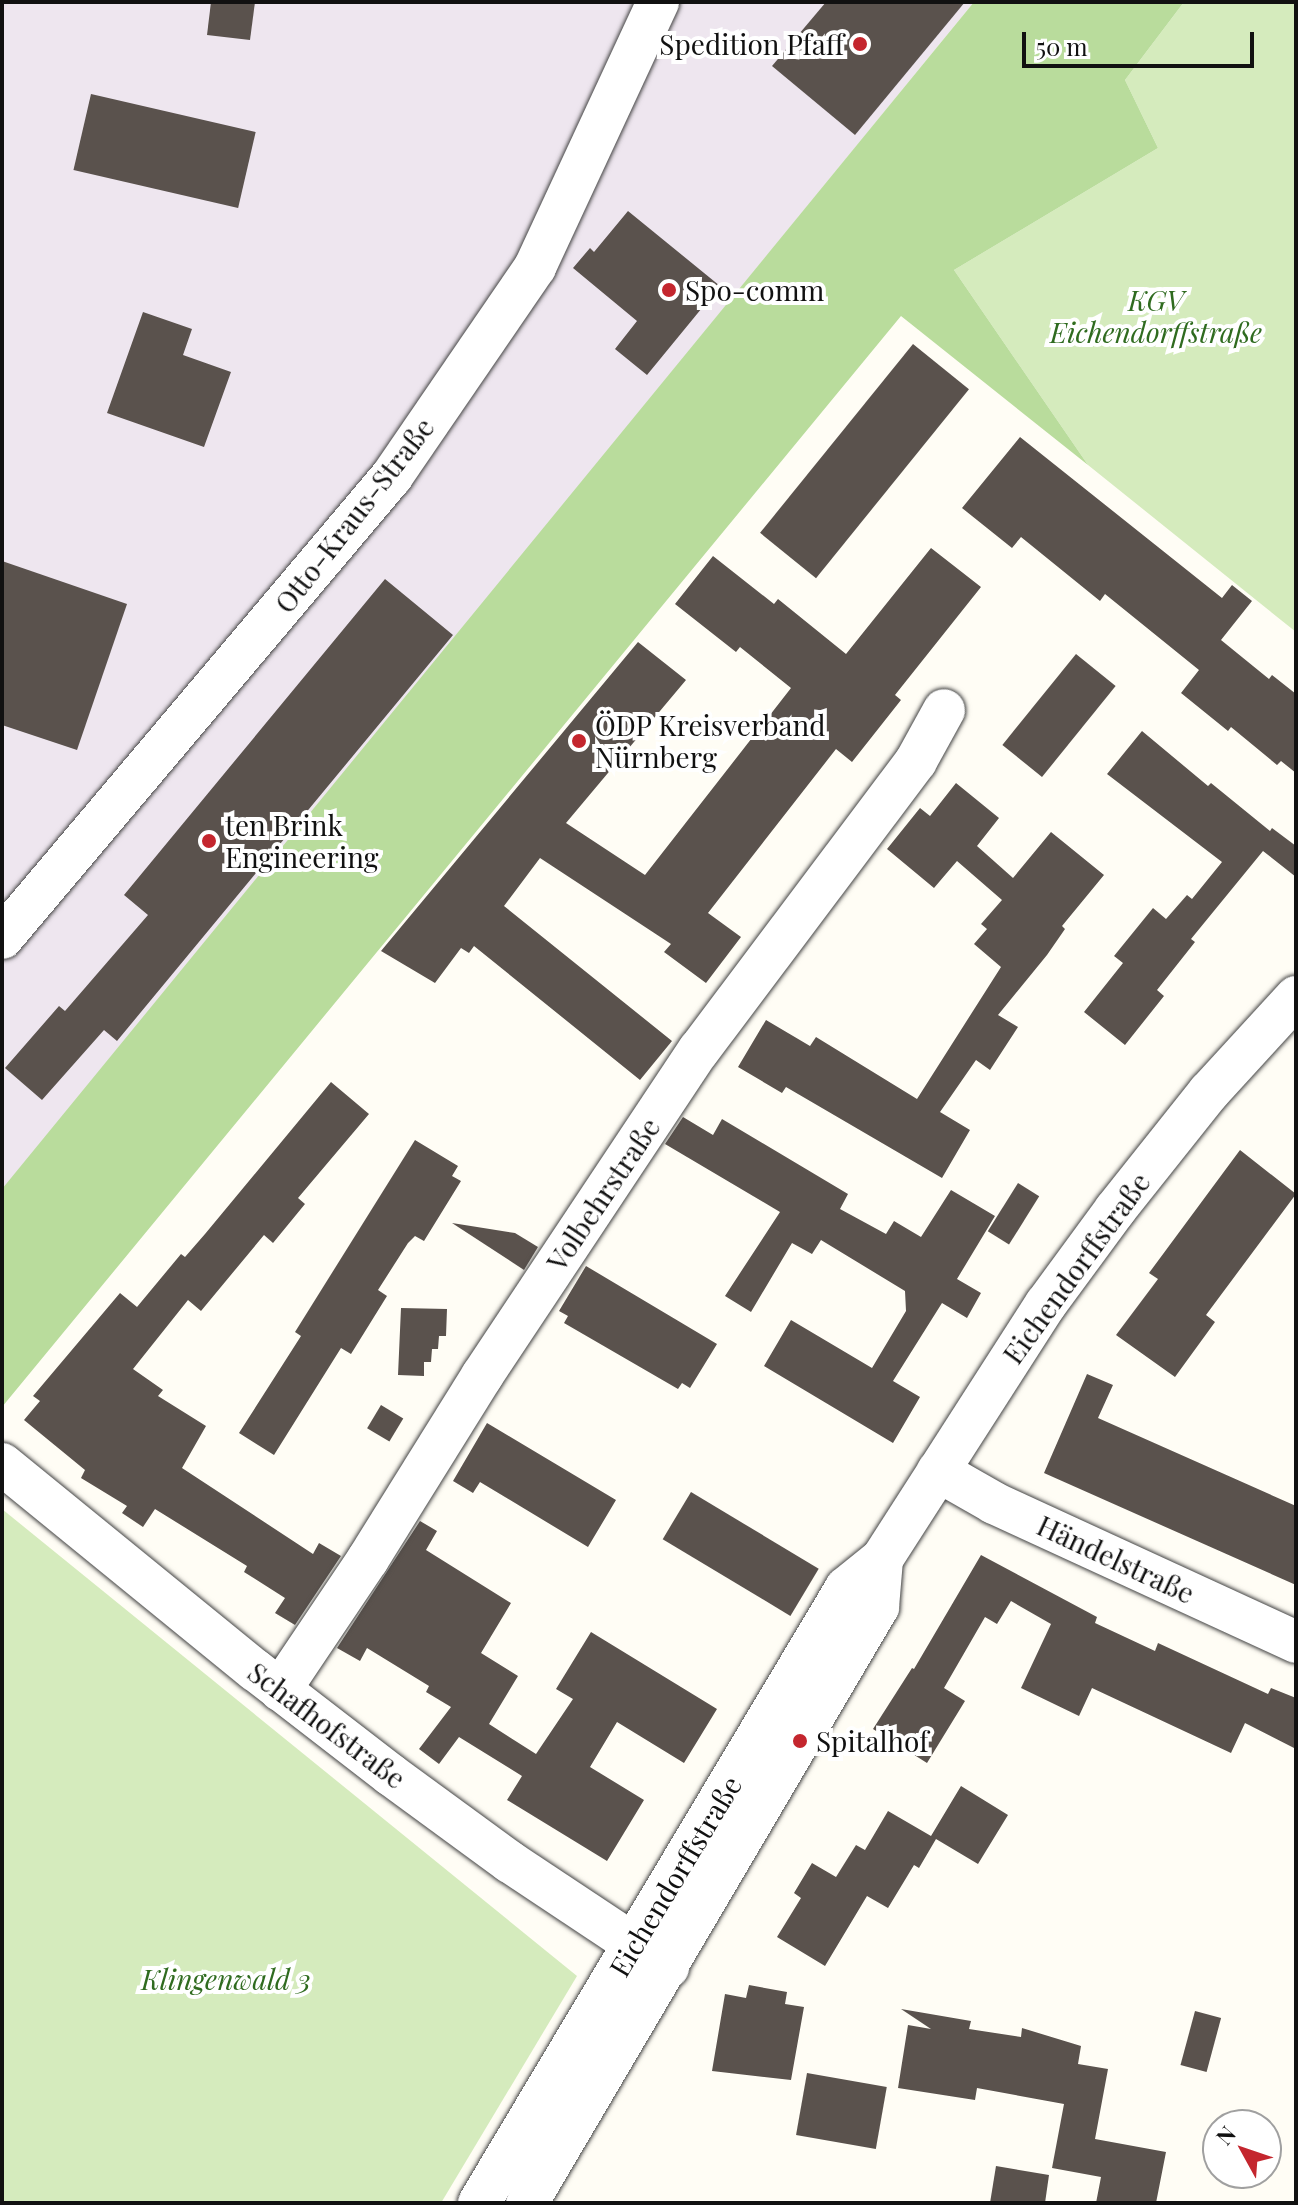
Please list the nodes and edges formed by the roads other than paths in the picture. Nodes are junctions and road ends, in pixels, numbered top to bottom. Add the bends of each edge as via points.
1 (658, 2) edge
2 (944, 710) dead end
3 (2, 938) edge
4 (1296, 997) edge
5 (2, 1464) edge
6 (938, 1471) junction
7 (1296, 1642) edge
8 (280, 1690) junction
9 (650, 1957) junction
10 (479, 2203) edge
11 (527, 2203) edge

1 - 3 street, Otto-Kraus-Straße via 535,267 392,476
2 - 8 street, Volbehrstraße via 916,761 699,1050
4 - 6 street, Eichendorffstraße via 1209,1092 1115,1210 1046,1304
5 - 8 street, Schafhofstraße
6 - 7 street, Händelstraße via 994,1503
6 - 9 street, Eichendorffstraße via 882,1559 878,1607
8 - 9 street, Schafhofstraße via 510,1862
9 - 10 street, Eichendorffstraße
9 - 11 street, Eichendorffstraße

